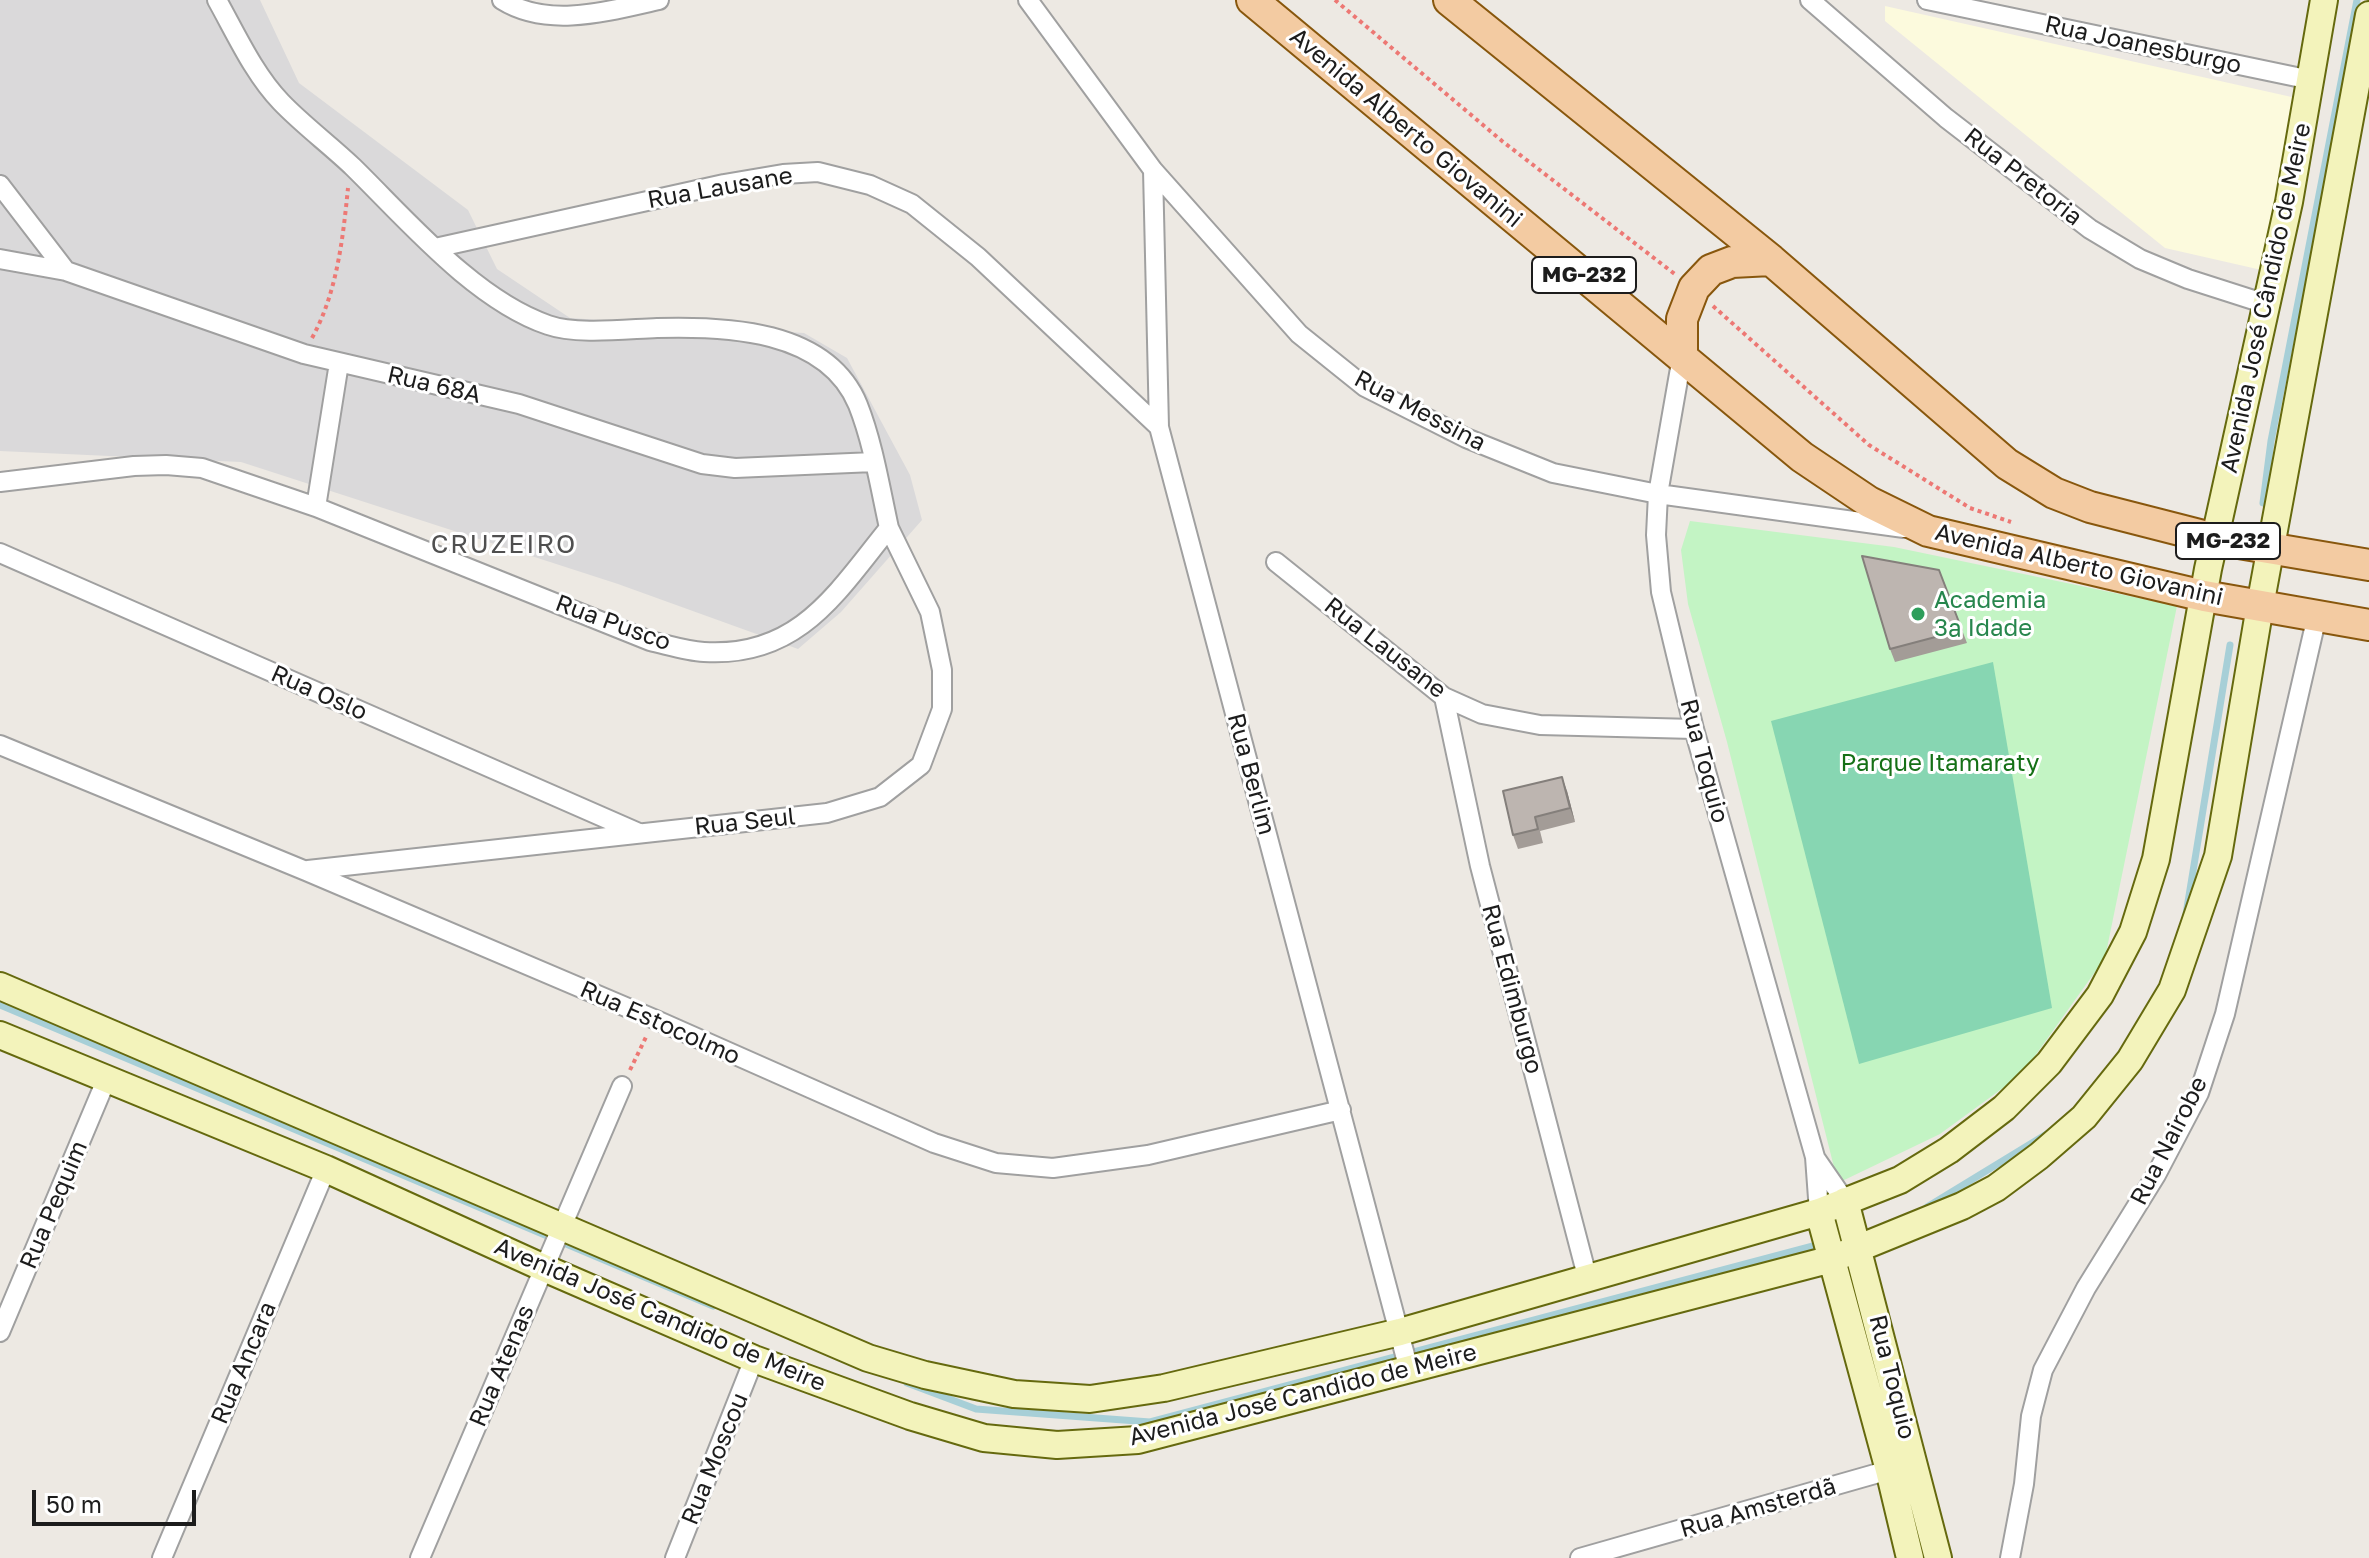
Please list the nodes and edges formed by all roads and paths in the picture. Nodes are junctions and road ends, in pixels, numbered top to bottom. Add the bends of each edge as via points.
1 (217, 0) edge
2 (502, 0) edge
3 (659, 0) edge
4 (1028, 0) edge
5 (1252, 0) edge
6 (1335, 0) edge
7 (1449, 0) edge
8 (1810, 0) edge
9 (1927, 0) edge
10 (2324, 0) edge
11 (2369, 15) edge
12 (2311, 80) junction
13 (350, 165) junction
14 (1153, 170) junction
15 (0, 185) edge
16 (435, 248) junction
17 (0, 259) edge
18 (1771, 260) junction
19 (66, 271) junction
20 (1694, 288) junction
21 (2266, 304) junction
22 (304, 354) junction
23 (1682, 357) junction
24 (339, 363) junction
25 (1159, 427) junction
26 (874, 462) junction
27 (0, 482) edge
28 (1658, 494) junction
29 (316, 507) junction
30 (2012, 522) dead end
31 (889, 528) junction
32 (1928, 531) junction
33 (2215, 539) junction
34 (2271, 548) junction
35 (0, 553) edge
36 (1276, 562) dead end
37 (2369, 565) edge
38 (2204, 596) junction
39 (2260, 606) junction
40 (2317, 616) junction
41 (2369, 625) edge
42 (1444, 697) junction
43 (1694, 729) junction
44 (0, 745) edge
45 (639, 833) junction
46 (306, 871) junction
47 (0, 986) edge
48 (654, 1019) junction
49 (0, 1035) edge
50 (107, 1078) junction
51 (622, 1086) joint
52 (1341, 1110) junction
53 (1815, 1157) junction
54 (326, 1169) junction
55 (1845, 1201) junction
56 (1819, 1212) junction
57 (554, 1246) junction
58 (1859, 1249) junction
59 (1832, 1259) junction
60 (1588, 1280) junction
61 (0, 1332) edge
62 (1404, 1350) junction
63 (754, 1359) junction
64 (1889, 1470) junction
65 (162, 1558) edge
66 (420, 1558) edge
67 (675, 1558) edge
68 (1580, 1558) edge
69 (1910, 1558) edge
70 (1938, 1558) edge
71 (2010, 1558) edge

1 - 13 street via 280,101
2 - 3 street via 547,16
4 - 14 street, Rua Messina
5 - 23 main road, Avenida Alberto Giovanini / MG-232
6 - 20 path via 1502,141
7 - 18 main road, MG-232
8 - 21 street, Rua Pretoria via 1946,118 2090,229 2140,259
9 - 12 street, Rua Joanesburgo
10 - 12 street, Avenida José Cândido de Meire
11 - 34 street, Avenida José Cândido de Meire
12 - 21 street, Avenida José Cândido de Meire
13 - 16 street
13 - 22 path via 334,278
14 - 25 street, Rua Berlim
14 - 28 street, Rua Messina via 1299,334 1365,387 1466,438 1553,473
15 - 19 street
16 - 25 street, Rua Lausane via 724,184 818,172 870,185 912,204 978,257
16 - 26 street via 512,310 552,326 757,332 799,346 834,369 857,403
17 - 19 street, Rua 68A
18 - 20 main road via 1732,262 1711,270
18 - 33 main road, MG-232 via 2007,464 2054,493 2090,507
19 - 22 street, Rua 68A
20 - 23 main road via 1682,319
20 - 30 path via 1869,445 1970,508
21 - 33 street, Avenida José Cândido de Meire
22 - 24 street, Rua 68A
23 - 28 street, Rua Toquio
23 - 32 main road, Avenida Alberto Giovanini / MG-232 via 1802,457 1869,502
24 - 26 street, Rua 68A via 519,404 702,464 735,468
24 - 29 street
25 - 52 street, Rua Berlim
26 - 31 street
27 - 29 street, Rua Pusco via 166,465 202,468
28 - 32 street, Rua Messina
28 - 43 street, Rua Toquio via 1661,592
29 - 31 street, Rua Pusco via 650,641 703,652 744,651 782,639 821,612
31 - 45 street, Rua Seul via 930,612 942,670 942,709 921,765 880,797 827,813
32 - 38 main road, Avenida Alberto Giovanini / MG-232
33 - 34 main road, MG-232
33 - 38 street, Avenida José Cândido de Meire
34 - 37 main road, MG-232
34 - 39 street, Avenida José Cândido de Meire
35 - 45 street, Rua Oslo
36 - 42 street, Rua Lausane
38 - 39 main road, Avenida Alberto Giovanini / MG-232
38 - 55 street, Avenida José Candido de Meire via 2156,859 2133,932 2100,995 2049,1063 2004,1108 1900,1180
39 - 40 main road, Avenida Alberto Giovanini / MG-232
39 - 58 street, Avenida José Candido de Meire via 2218,856 2172,990 2130,1060 2084,1117 1996,1188
40 - 41 main road, Avenida Alberto Giovanini / MG-232
40 - 71 street, Rua Nairobe via 2225,1014 2192,1107 2043,1370
42 - 43 street, Rua Lausane via 1482,714 1540,725
42 - 60 street, Rua Edimburgo via 1480,866
43 - 53 street, Rua Toquio
44 - 46 street, Rua Estocolmo
45 - 46 street, Rua Seul
46 - 48 street, Rua Estocolmo
47 - 57 street, Avenida José Candido de Meire
48 - 51 path
48 - 52 street, Rua Estocolmo via 934,1143 996,1163 1053,1168 1148,1155
49 - 50 street, Avenida José Candido de Meire
50 - 54 street, Avenida José Candido de Meire
50 - 61 street, Rua Pequim
51 - 57 street, Rua Atenas
52 - 62 street, Rua Berlim
53 - 55 street, Rua Toquio
53 - 56 street, Rua Toquio
54 - 57 street, Avenida José Candido de Meire
54 - 65 street, Rua Ancara
55 - 56 street, Avenida José Candido de Meire
55 - 58 street, Rua Toquio
56 - 59 street
56 - 60 street, Avenida José Candido de Meire
57 - 62 street, Avenida José Candido de Meire via 868,1358 1014,1394 1090,1399
57 - 63 street, Avenida José Candido de Meire
57 - 66 street, Rua Atenas
58 - 59 street, Avenida José Candido de Meire
58 - 70 street, Rua Toquio
59 - 62 street, Avenida José Candido de Meire
59 - 64 street
60 - 62 street, Avenida José Candido de Meire
62 - 63 street, Avenida José Candido de Meire via 1138,1440 1057,1445 984,1438
63 - 67 street, Rua Moscou
64 - 68 street, Rua Amsterdã
64 - 69 street

